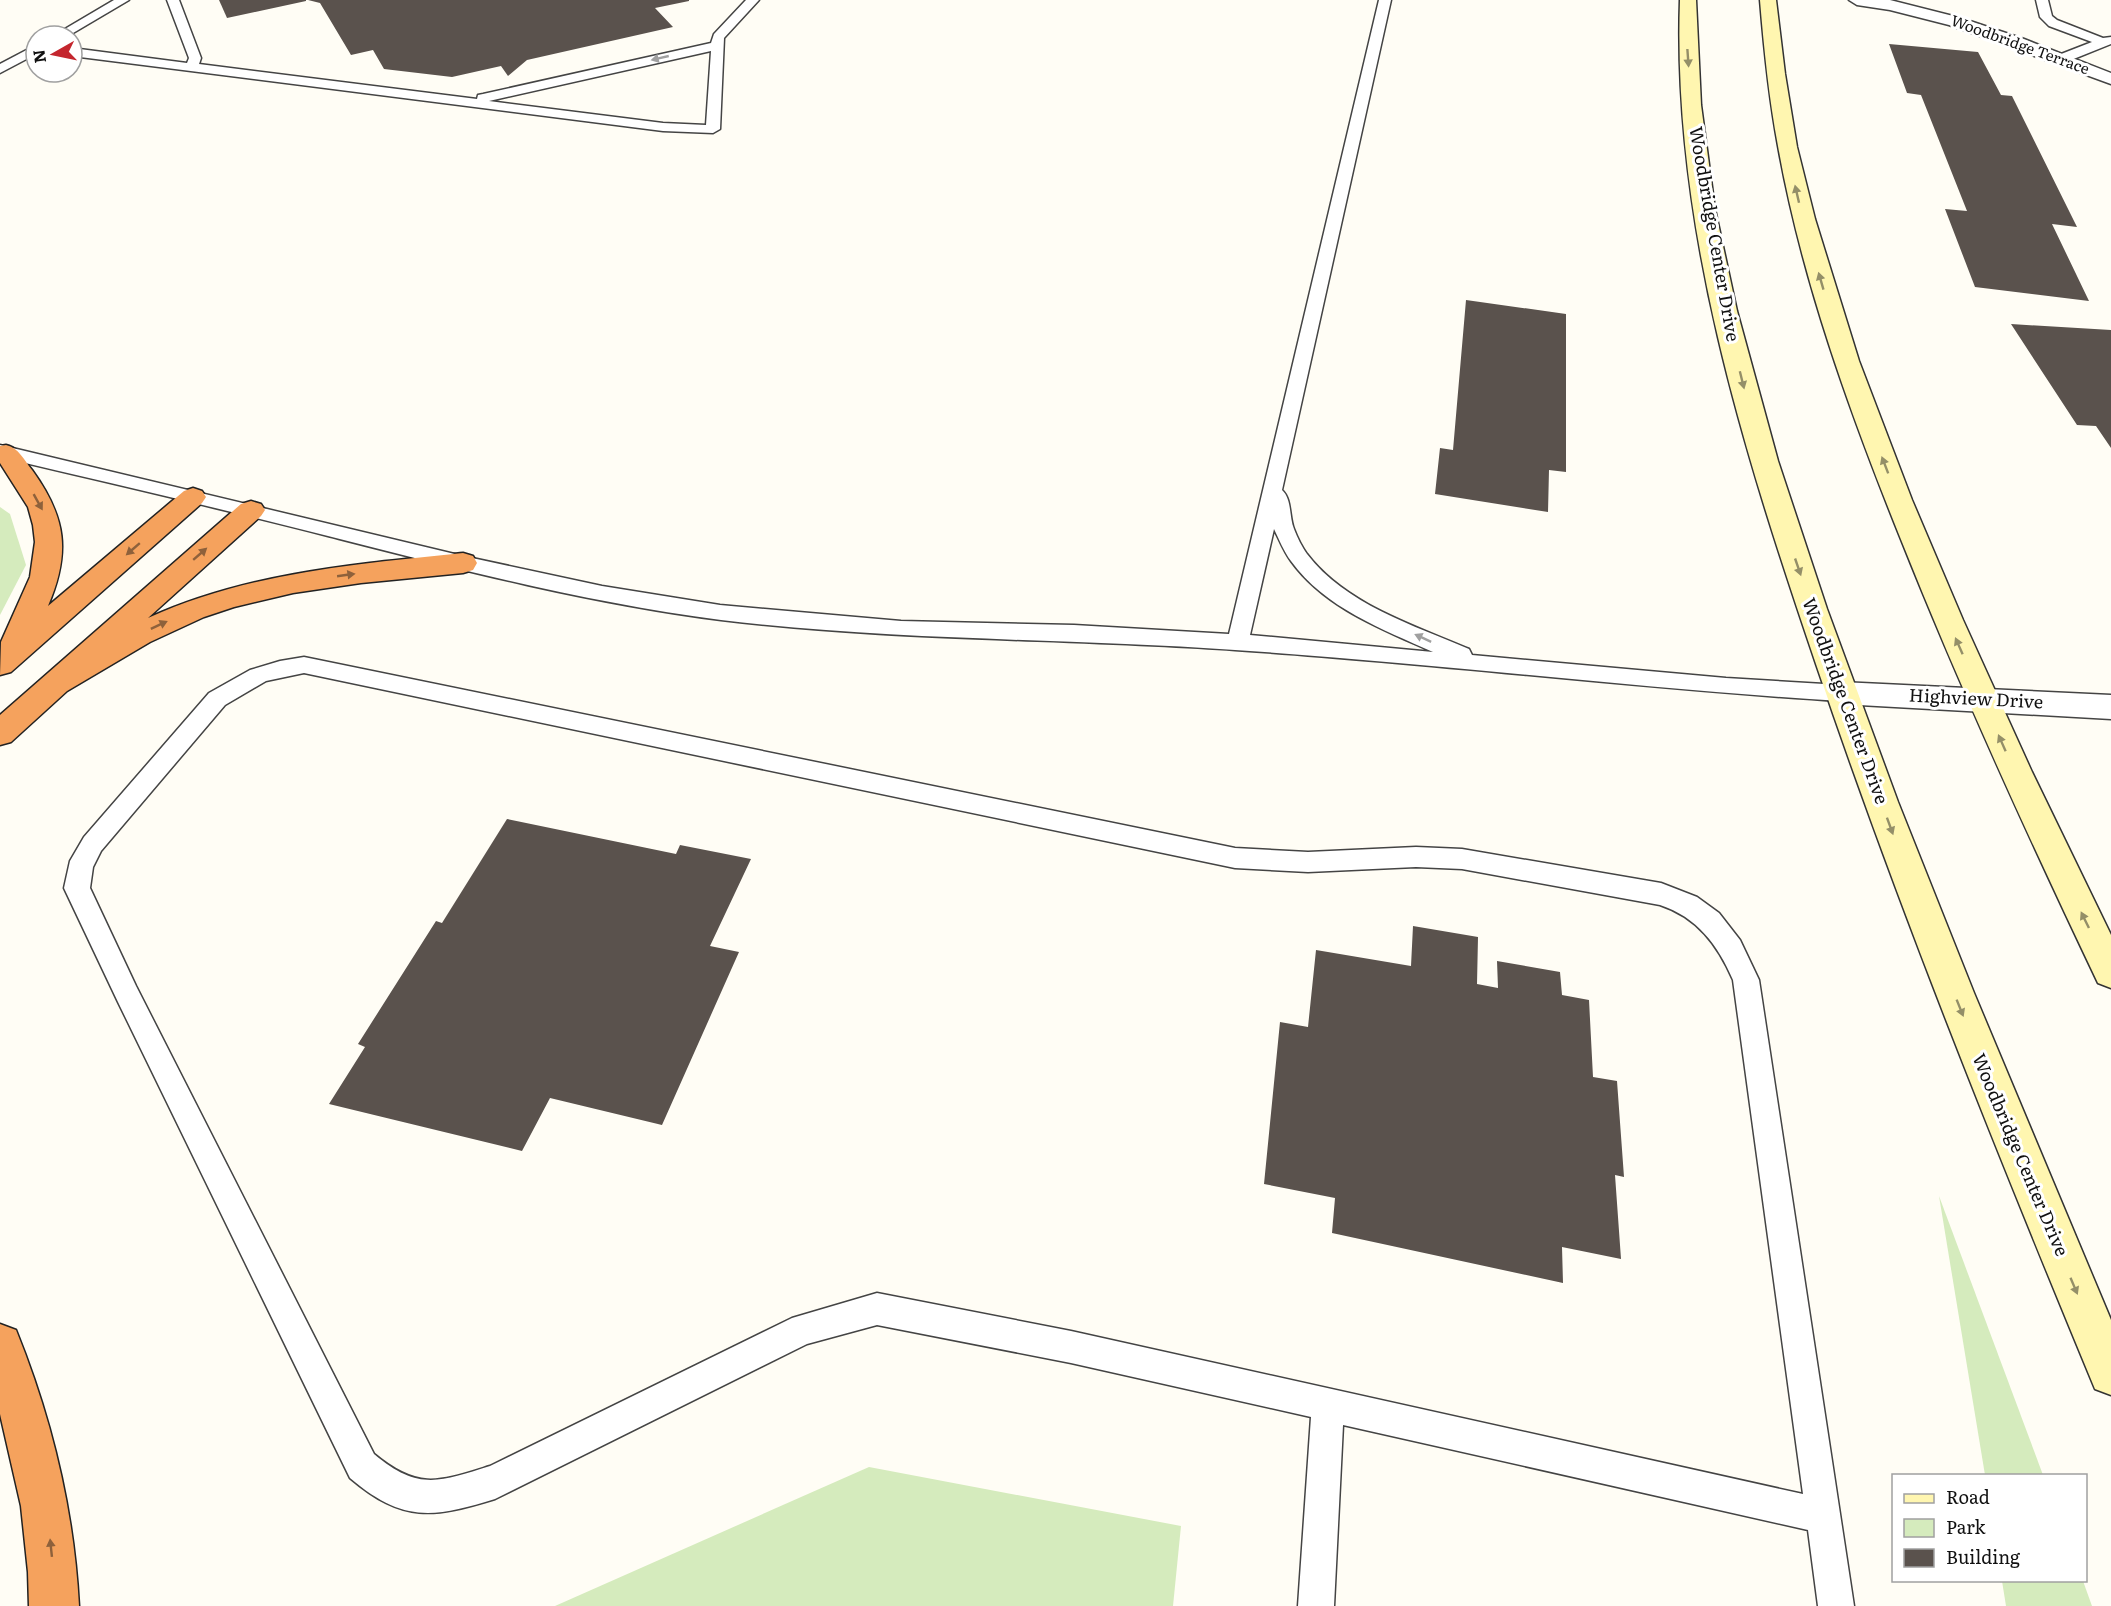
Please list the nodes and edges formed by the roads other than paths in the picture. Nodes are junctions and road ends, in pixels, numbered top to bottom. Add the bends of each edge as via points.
1 (123, 0) edge
2 (174, 0) edge
3 (753, 0) edge
4 (1385, 0) edge
5 (1688, 0) edge
6 (1768, 0) edge
7 (1857, 0) edge
8 (2042, 0) edge
9 (80, 24) edge
10 (2107, 41) edge
11 (717, 46) junction
12 (84, 54) edge
13 (24, 56) edge
14 (2061, 59) junction
15 (189, 67) junction
16 (0, 69) edge
17 (2111, 80) edge
18 (466, 102) junction
19 (3, 452) edge
20 (1277, 471) junction
21 (193, 497) junction
22 (251, 510) junction
23 (463, 563) junction
24 (1238, 642) junction
25 (4, 661) edge
26 (1476, 663) junction
27 (53, 685) junction
28 (1840, 693) junction
29 (1982, 699) junction
30 (2111, 708) edge
31 (0, 733) edge
32 (2111, 972) edge
33 (0, 1346) edge
34 (2111, 1373) edge
35 (1328, 1404) junction
36 (1824, 1516) junction
37 (54, 1606) edge
38 (1316, 1606) edge
39 (1836, 1606) edge

1 - 9 lane
2 - 15 lane via 195,58
3 - 11 lane via 721,33
4 - 20 lane
5 -> 28 street, Woodbridge Center Drive via 1689,93 1711,244 1728,323 1763,455
29 -> 6 street via 1877,445 1825,293 1781,118
7 - 14 street, Woodbridge Terrace via 1948,18
8 - 10 lane via 2045,14 2053,23
10 - 14 lane
11 -> 18 lane
11 - 18 lane via 713,129 670,128
12 - 15 lane
13 - 16 lane
14 - 17 street, Woodbridge Terrace
15 - 18 lane
19 - 21 lane
19 -> 25 highway via 41,506 49,530 50,554 46,578 35,604
20 - 24 lane
26 -> 20 lane via 1358,607 1319,581 1292,549 1283,530 1278,512
21 - 22 lane
21 -> 25 highway
22 - 23 lane
27 -> 22 highway
23 - 24 lane via 602,593 816,622
27 -> 23 highway via 153,628 235,596 317,579
24 - 26 lane
26 - 28 lane
27 - 31 highway
28 - 29 street, Highview Drive
28 -> 34 street, Woodbridge Center Drive via 1979,1057
29 - 30 street, Highview Drive
32 -> 29 street
37 -> 33 highway via 47,1512 33,1448
35 - 36 lane
35 - 36 lane via 1071,1347 877,1310 803,1329 495,1482 426,1498 400,1494 380,1483 362,1466 127,994 77,888 84,853 217,699 254,676 304,665 1235,858 1308,862 1416,856 1462,858 1661,894 1691,906 1715,926 1735,952 1746,980
35 - 38 lane
36 - 39 lane

